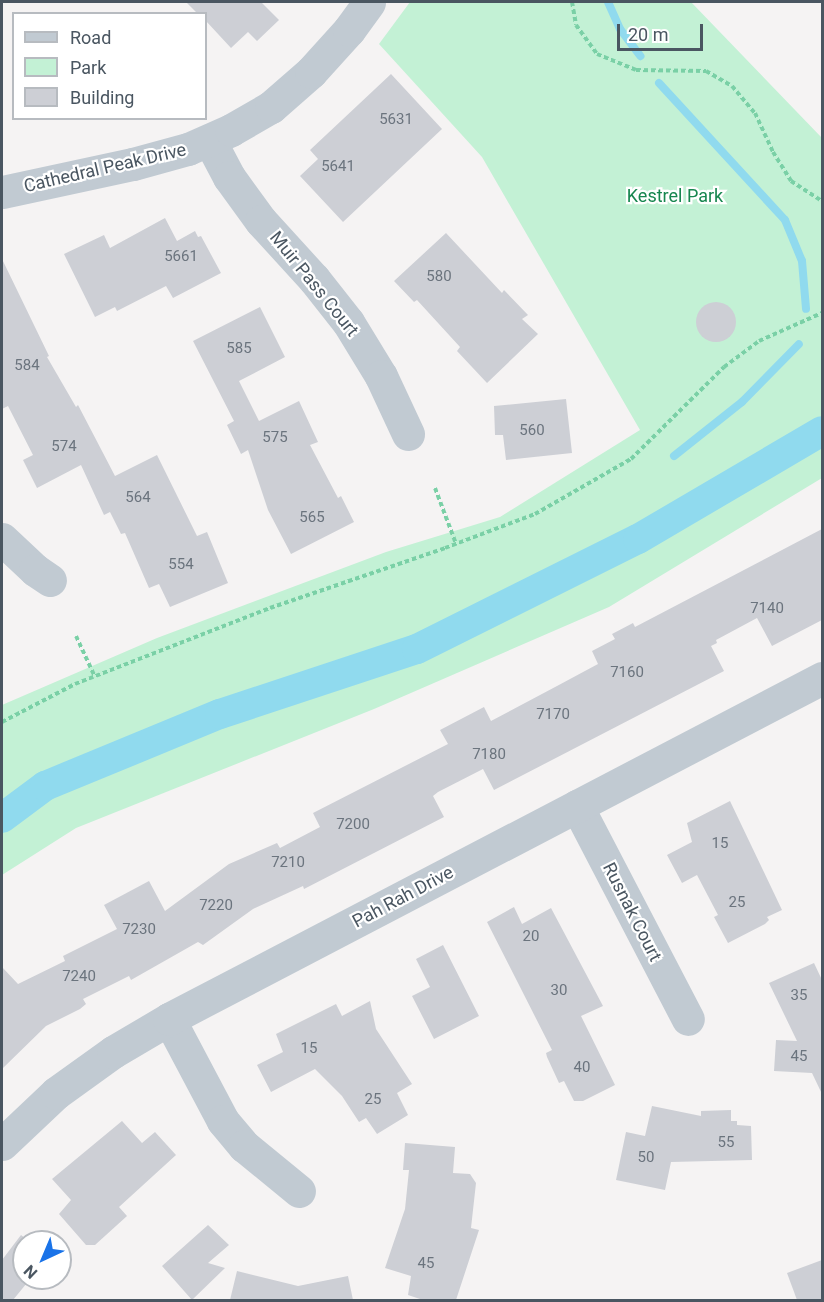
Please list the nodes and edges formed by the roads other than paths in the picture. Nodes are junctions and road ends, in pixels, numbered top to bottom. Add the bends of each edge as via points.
1 (369, 2) edge
2 (210, 141) junction
3 (2, 192) edge
4 (408, 434) dead end
5 (2, 538) edge
6 (50, 580) dead end
7 (822, 678) edge
8 (577, 806) junction
9 (169, 1019) junction
10 (688, 1019) dead end
11 (2, 1144) edge
12 (299, 1191) dead end

1 - 2 street, Cathedral Peak Drive via 311,72 271,106
2 - 3 street, Cathedral Peak Drive via 133,164
2 - 4 street, Muir Pass Court via 229,177 261,221 348,322 381,376
5 - 6 street
7 - 8 street, Pah Rah Drive
8 - 9 street, Pah Rah Drive
8 - 10 street, Rusnak Court
9 - 11 street, Pah Rah Drive via 113,1052 56,1093
9 - 12 street via 223,1121 244,1146

